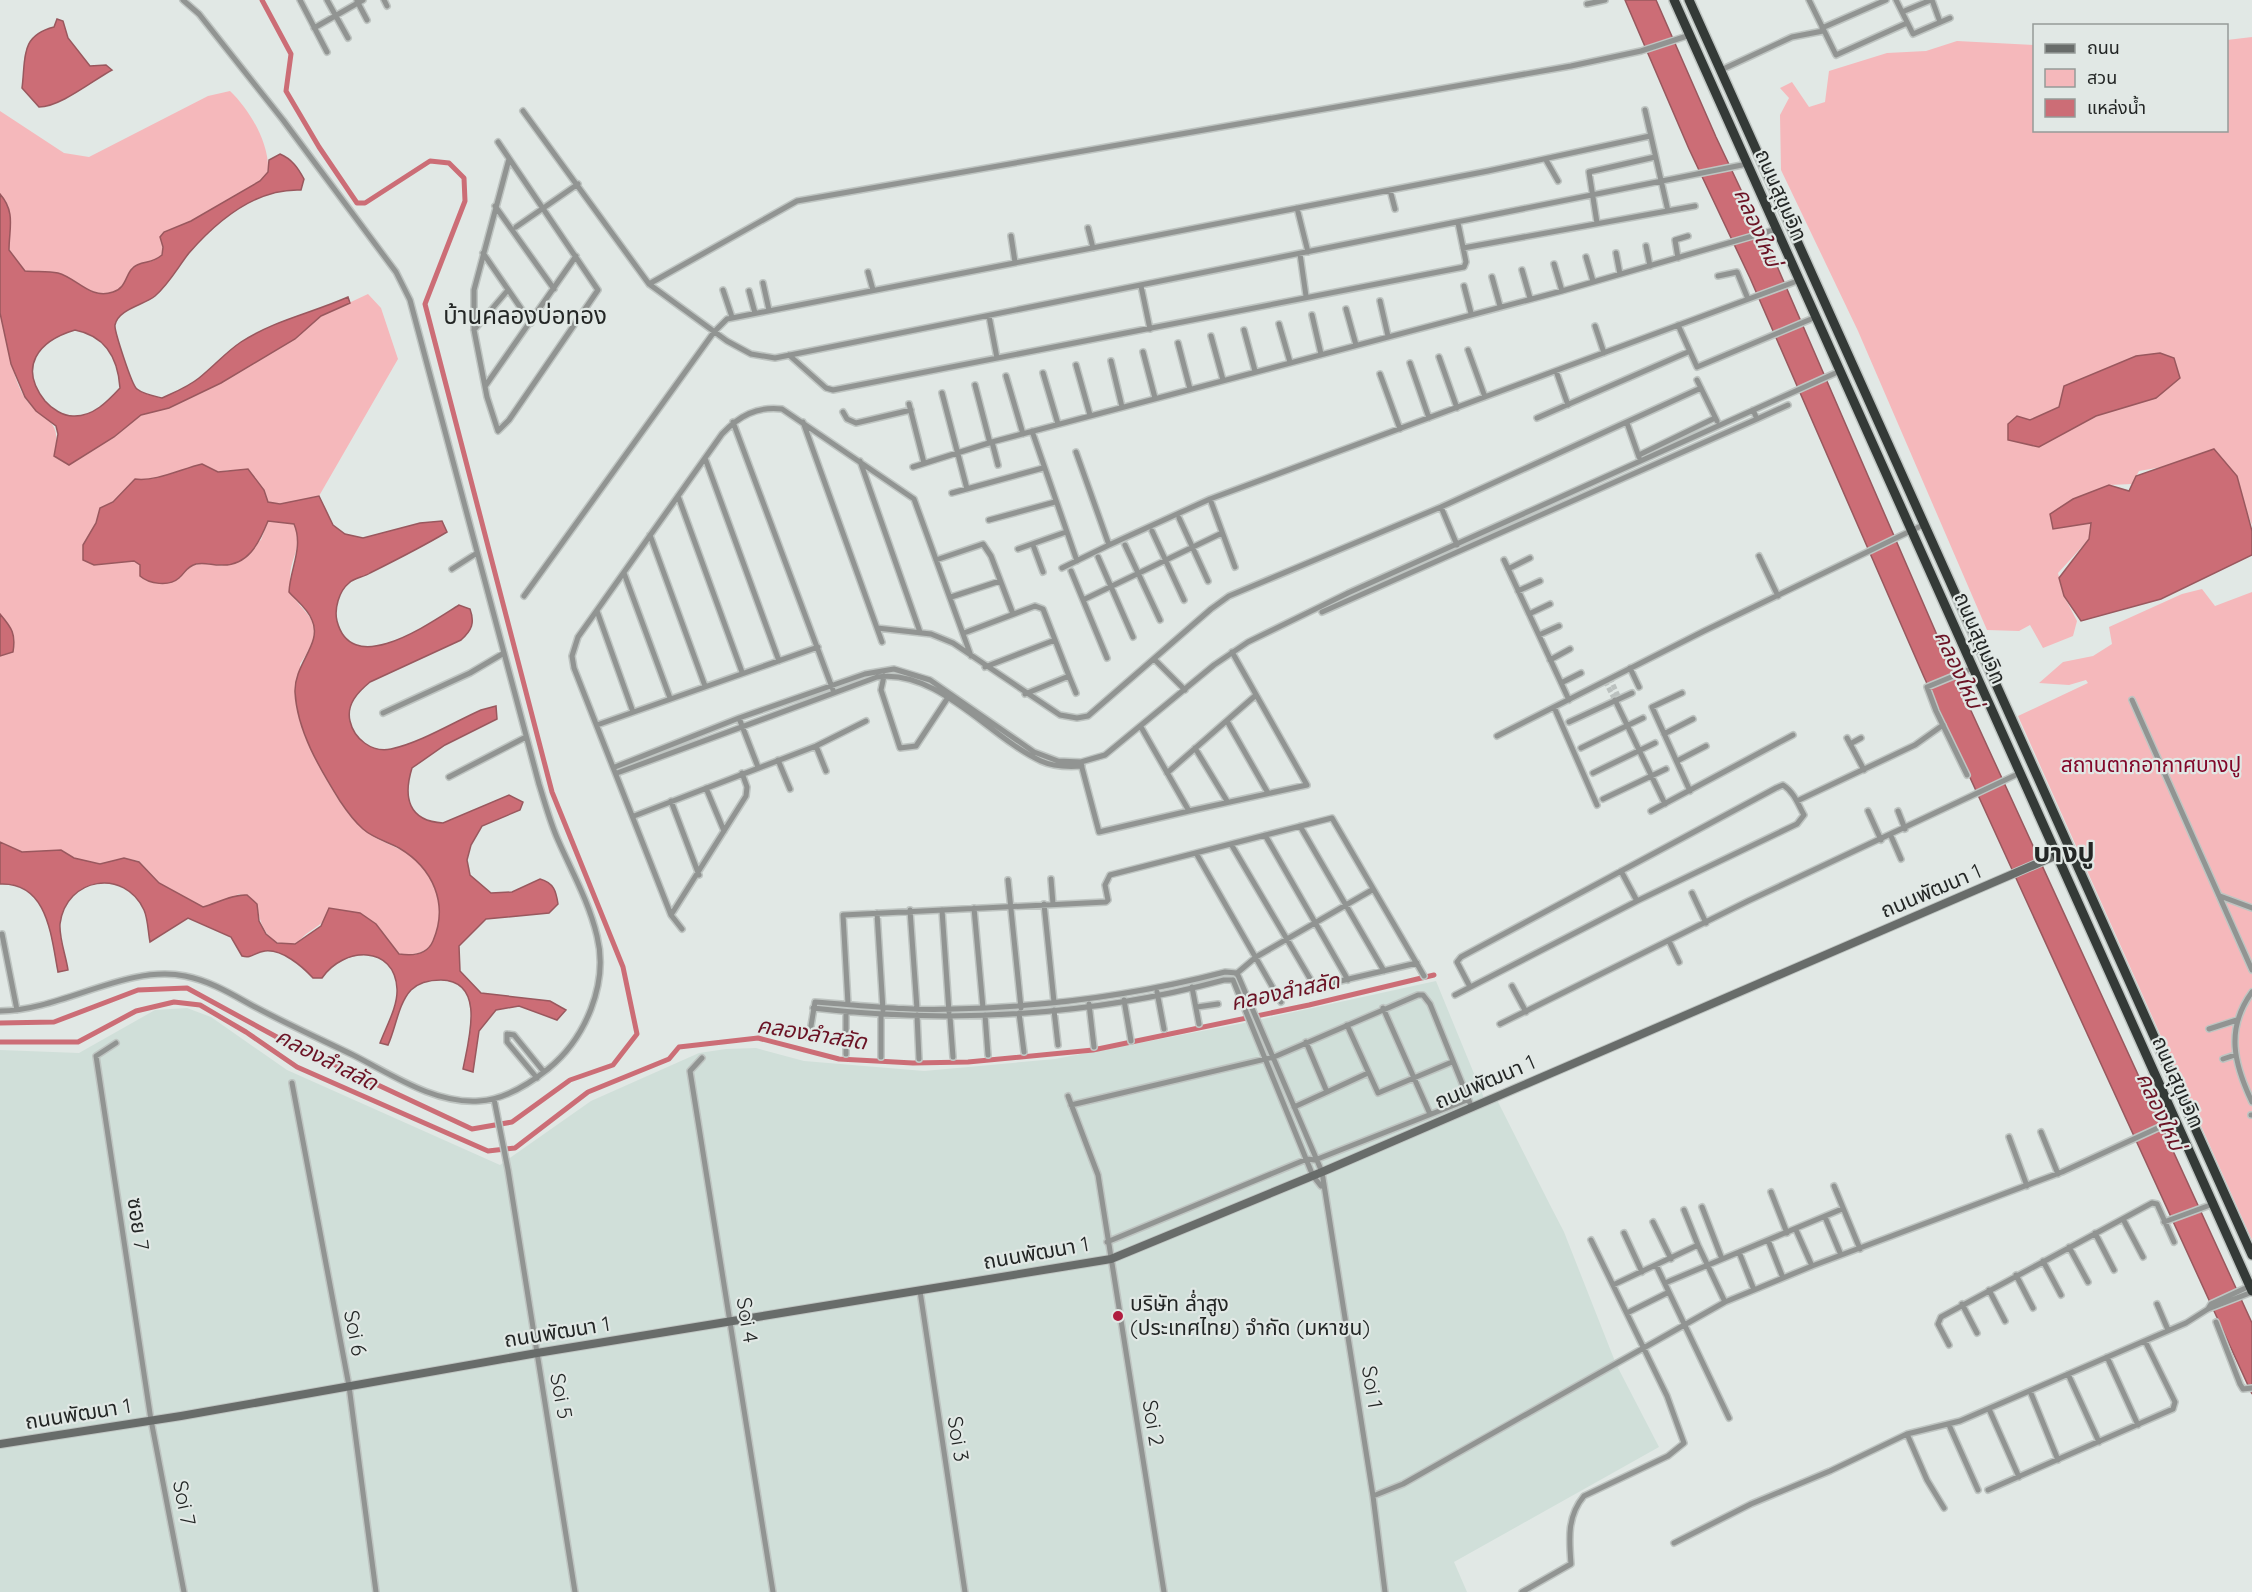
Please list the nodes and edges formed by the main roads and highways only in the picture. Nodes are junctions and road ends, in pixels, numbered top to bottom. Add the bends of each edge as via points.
1 (1674, 0) edge
2 (1689, 0) edge
3 (2057, 855) junction
4 (2252, 1255) edge
5 (2248, 1291) edge
6 (0, 1444) edge

1 - 3 highway, ถนนสุขุมวิท via 1800,280 1836,372
2 - 4 highway, ถนนสุขุมวิท
3 - 5 highway, ถนนสุขุมวิท
3 - 6 main road, ถนนพัฒนา 1 via 1313,1176 1111,1259

